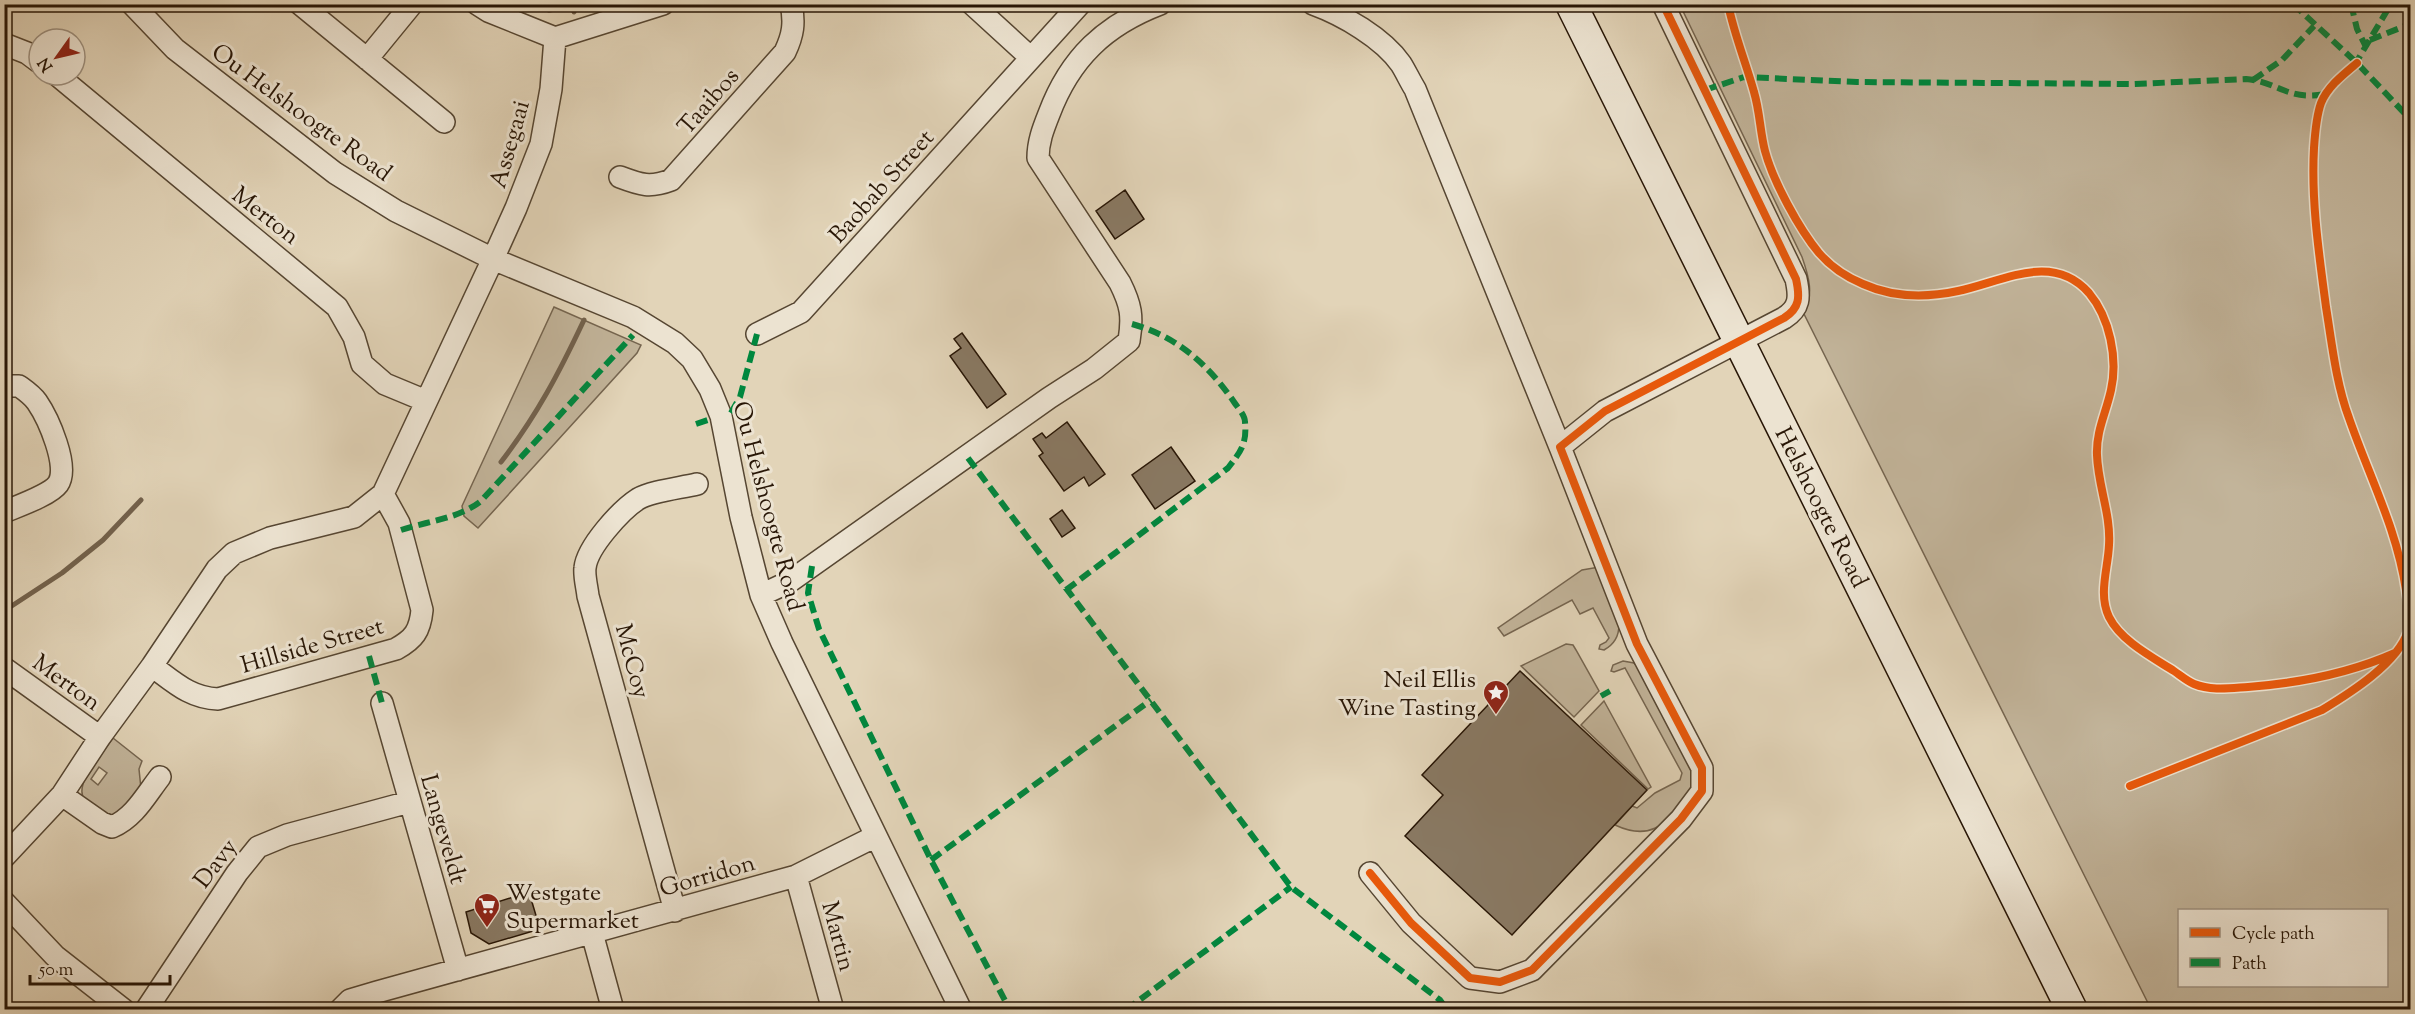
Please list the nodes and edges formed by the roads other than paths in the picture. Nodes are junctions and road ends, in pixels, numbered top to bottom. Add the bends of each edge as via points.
1 (132, 4) edge
2 (300, 4) edge
3 (412, 4) edge
4 (477, 4) edge
5 (663, 4) edge
6 (791, 4) edge
7 (972, 4) edge
8 (1080, 4) edge
9 (1160, 4) edge
10 (1313, 4) edge
11 (1571, 4) edge
12 (1663, 4) edge
13 (555, 38) junction
14 (4, 44) edge
15 (27, 53) edge
16 (1031, 58) junction
17 (367, 59) junction
18 (72, 87) edge
19 (444, 122) dead end
20 (620, 177) dead end
21 (493, 259) junction
22 (757, 334) dead end
23 (1739, 341) junction
24 (4, 386) edge
25 (426, 401) junction
26 (1560, 447) junction
27 (697, 484) dead end
28 (383, 494) junction
29 (4, 512) edge
30 (761, 595) junction
31 (152, 666) junction
32 (4, 668) edge
33 (382, 703) dead end
34 (100, 737) junction
35 (160, 777) dead end
36 (62, 795) junction
37 (409, 802) junction
38 (876, 836) junction
39 (4, 857) edge
40 (1370, 873) dead end
41 (796, 876) junction
42 (4, 902) edge
43 (675, 910) junction
44 (592, 933) junction
45 (458, 970) junction
46 (124, 1010) edge
47 (146, 1010) edge
48 (340, 1010) edge
49 (613, 1010) edge
50 (833, 1010) edge
51 (961, 1010) edge
52 (2072, 1010) edge

1 - 21 street, Ou Helshoogte Road via 175,49 335,173 396,211
2 - 17 street
3 - 17 street
4 - 13 street
5 - 13 street
6 - 20 street, Taaibos via 795,20 785,52 671,180 655,186
7 - 16 street
8 - 16 street, Baobab Street
9 - 30 street via 1131,15 1096,41 1068,72 1038,144 1038,158 1124,290 1130,304 1130,341 789,582
10 - 26 street via 1335,12 1380,42 1400,63 1415,89
11 - 23 main road, Helshoogte Road
12 - 23 street via 1798,285 1799,299 1792,313
13 - 21 street, Assegaai via 541,144
14 - 15 street
16 - 22 street, Baobab Street via 801,312
17 - 19 street
18 - 25 street, Merton via 338,307 354,337 362,364 385,384
21 - 25 street
21 - 30 street, Ou Helshoogte Road via 633,317 675,343 692,359 721,416
23 - 26 street via 1605,411
23 - 52 main road, Helshoogte Road
24 - 29 street via 19,386 38,403 62,459 63,473 57,486
25 - 28 street
26 - 40 street via 1637,644 1702,768 1702,791 1681,819 1532,970 1500,982 1470,978 1411,923
27 - 43 street, McCoy via 639,498 589,552 584,569 588,596
28 - 31 street via 354,517 270,538 234,552 218,569
28 - 31 street, Hillside Street via 399,523 422,610 421,624 410,642 218,699 202,698 185,690
30 - 38 street, Ou Helshoogte Road
31 - 34 street
32 - 34 street, Merton
33 - 37 street, Langeveldt
34 - 36 street
35 - 36 street via 131,814 112,827
36 - 39 street
37 - 45 street, Langeveldt
37 - 47 street, Davy via 258,847
38 - 41 street, Gorridon
38 - 51 street, Ou Helshoogte Road
41 - 43 street, Gorridon
41 - 50 street, Martin
42 - 46 street via 55,956
43 - 44 street, Gorridon
44 - 45 street, Gorridon
44 - 49 street
45 - 48 street, Gorridon via 350,1000

